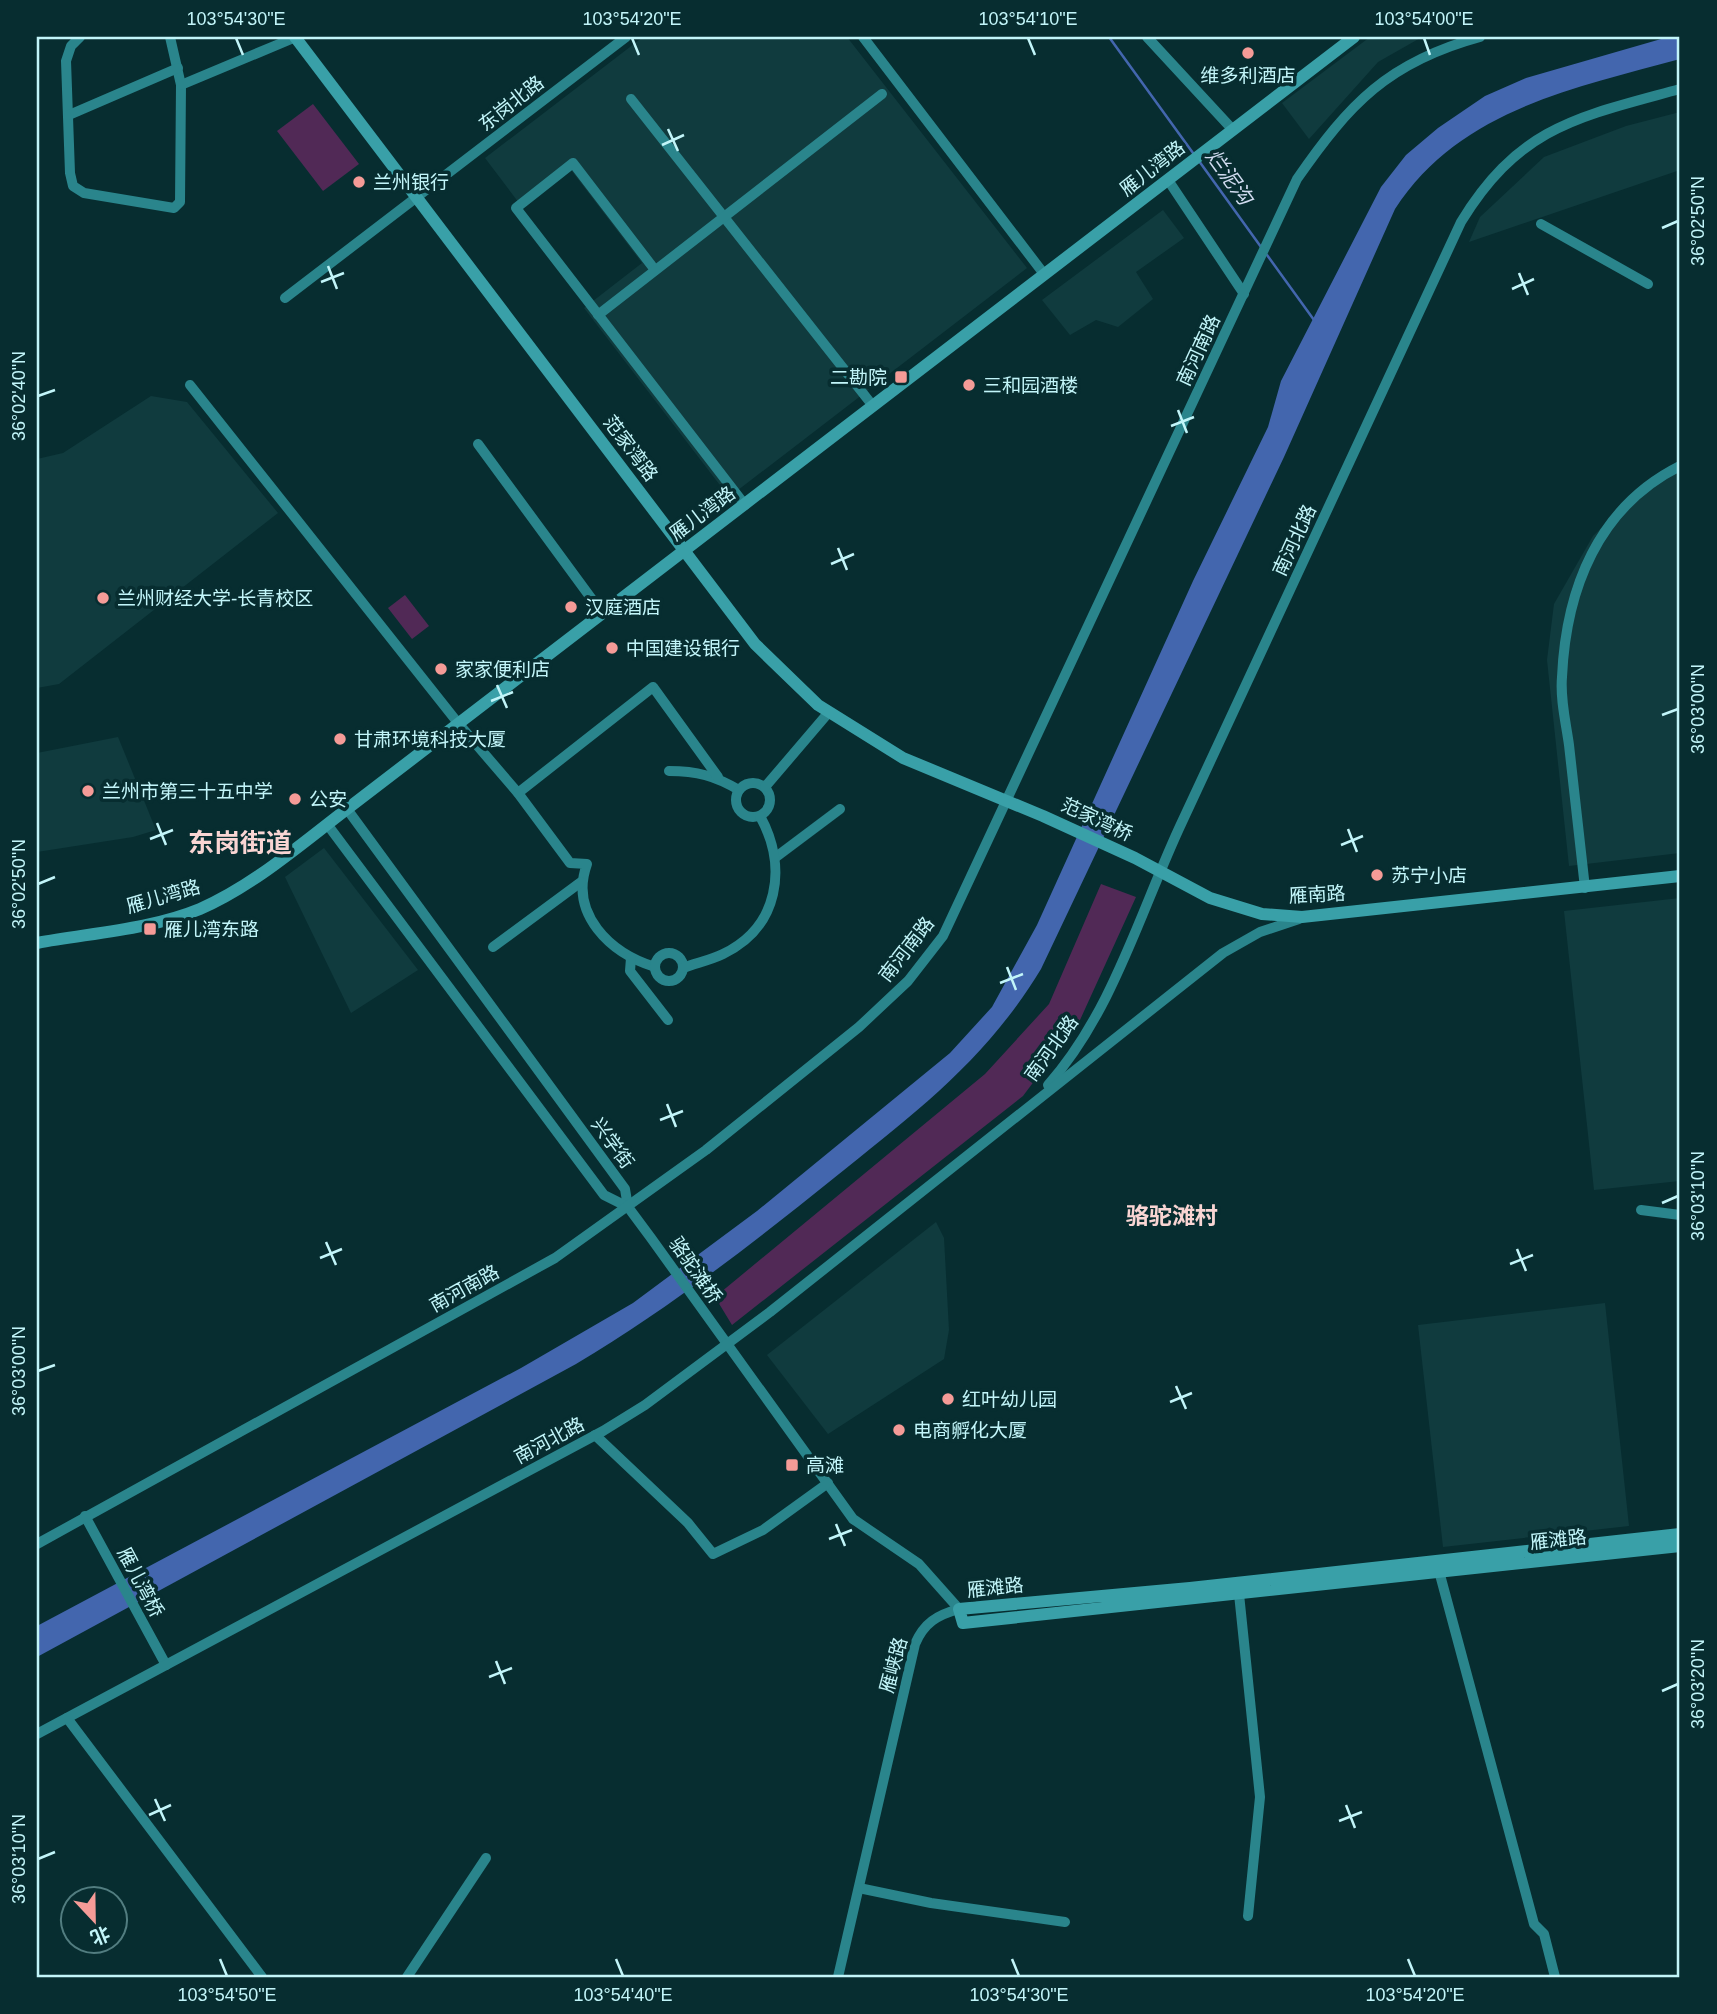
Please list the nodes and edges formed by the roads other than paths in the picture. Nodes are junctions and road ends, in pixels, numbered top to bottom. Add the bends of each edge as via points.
1 (80, 37) edge
2 (170, 37) edge
3 (296, 37) edge
4 (626, 37) edge
5 (863, 37) edge
6 (1147, 37) edge
7 (1354, 37) edge
8 (1480, 37) edge
9 (178, 68) junction
10 (181, 85) junction
11 (1680, 89) edge
12 (882, 94) dead end
13 (631, 99) dead end
14 (69, 115) junction
15 (1233, 130) junction
16 (1171, 177) junction
17 (418, 198) junction
18 (724, 217) junction
19 (1541, 224) dead end
20 (655, 270) junction
21 (1044, 274) junction
22 (1648, 284) dead end
23 (1245, 290) junction
24 (285, 298) dead end
25 (598, 314) junction
26 (190, 385) dead end
27 (873, 406) junction
28 (478, 444) dead end
29 (1680, 466) edge
30 (745, 505) junction
31 (685, 551) junction
32 (602, 613) junction
33 (829, 712) junction
34 (458, 723) junction
35 (669, 771) dead end
36 (718, 777) junction
37 (765, 787) junction
38 (739, 790) junction
39 (518, 793) junction
40 (1007, 800) junction
41 (347, 809) junction
42 (840, 809) dead end
43 (760, 816) junction
44 (327, 824) junction
45 (776, 857) junction
46 (1135, 858) joint
47 (1161, 871) junction
48 (1680, 876) edge
49 (581, 882) junction
50 (1585, 888) junction
51 (1313, 916) junction
52 (37, 943) edge
53 (493, 947) dead end
54 (631, 958) junction
55 (654, 967) junction
56 (682, 968) junction
57 (668, 1020) dead end
58 (1030, 1104) junction
59 (628, 1208) junction
60 (1641, 1210) dead end
61 (1680, 1215) edge
62 (728, 1343) junction
63 (595, 1435) junction
64 (828, 1483) junction
65 (85, 1516) junction
66 (1680, 1534) edge
67 (37, 1544) edge
68 (1680, 1546) edge
69 (1439, 1571) junction
70 (1239, 1594) junction
71 (960, 1609) junction
72 (166, 1665) junction
73 (67, 1718) junction
74 (37, 1734) edge
75 (486, 1858) dead end
76 (859, 1888) junction
77 (1248, 1916) dead end
78 (1065, 1922) dead end
79 (262, 1977) edge
80 (407, 1977) edge
81 (838, 1977) edge
82 (1555, 1977) edge

1 - 14 street via 66,61
2 - 9 street
3 - 10 street
3 - 17 main road, 范家湾路
4 - 17 street, 东岗北路
5 - 21 street
6 - 15 street
7 - 15 main road, 雁儿湾路
8 - 23 street, 南河南路 via 1418,60 1364,95 1333,127 1297,180
9 - 10 street
9 - 14 street
10 - 14 street via 180,202 174,208 78,190 71,180
11 - 47 street, 南河北路 via 1579,118 1540,136 1517,152 1478,194 1461,222
12 - 18 street
13 - 18 street
15 - 16 main road, 雁儿湾路
16 - 21 main road, 雁儿湾路
16 - 23 street
17 - 24 street, 东岗北路
17 - 31 main road, 范家湾路
18 - 20 street
18 - 27 street
19 - 22 street
20 - 25 street
20 - 25 street via 573,163 516,208
21 - 27 main road, 雁儿湾路
23 - 40 street, 南河南路
25 - 30 street
26 - 34 street
27 - 30 main road, 雁儿湾路
28 - 32 street
29 - 50 street via 1635,494 1603,534 1583,569 1569,612 1561,679
30 - 31 main road, 雁儿湾路
31 - 32 main road, 雁儿湾路
31 - 33 main road, 范家湾路 via 755,644
32 - 34 main road, 雁儿湾路
33 - 37 street
33 - 40 main road, 范家湾路 via 903,758
34 - 39 street
34 - 41 main road, 雁儿湾路
35 - 36 street
36 - 38 street
36 - 39 street via 653,687
37 - 38 street via 752,783
37 - 43 street via 771,796 770,806
38 - 43 street via 738,809 746,816
39 - 49 street via 570,863 587,864
40 - 46 main road, 范家湾桥
40 - 59 street, 南河南路 via 943,936 908,981 859,1027
41 - 44 main road, 雁儿湾路
41 - 59 street, 兴学街 via 625,1189
42 - 45 street
43 - 45 street
44 - 52 main road, 雁儿湾路 via 234,891 200,909 158,922
44 - 59 street, 兴学街 via 604,1195
45 - 56 street via 773,897 761,926 725,953
46 - 47 main road, 雁南路
47 - 51 main road, 雁南路 via 1238,909
47 - 58 street, 南河北路 via 1093,1019 1053,1079
48 - 50 main road, 雁南路
49 - 53 street
49 - 54 street via 585,907 597,930
50 - 51 main road, 雁南路
51 - 58 street, 南河北路 via 1260,932 1223,953
54 - 55 street
54 - 57 street via 630,971
55 - 56 street via 660,978 668,981 680,976
55 - 56 street via 669,953 680,960
58 - 62 street, 南河北路
59 - 62 street, 骆驼滩桥
59 - 65 street, 南河南路 via 555,1258
60 - 61 street
62 - 63 street, 南河北路 via 645,1405
62 - 64 street
63 - 64 street via 688,1523 713,1554 763,1530
63 - 72 street, 南河北路
64 - 71 street via 853,1518 919,1564
65 - 67 street, 南河南路
65 - 72 street, 雁儿湾桥
66 - 71 main road, 雁滩路
68 - 69 main road, 雁滩路
69 - 70 main road, 雁滩路
69 - 82 street via 1534,1924 1545,1934
70 - 71 main road, 雁滩路 via 963,1623
70 - 77 street via 1261,1797
71 - 76 street, 雁峡路 via 938,1615 921,1630 915,1644
72 - 73 street, 南河北路
73 - 74 street, 南河北路
73 - 79 street
75 - 80 street
76 - 78 street
76 - 81 street, 雁峡路

